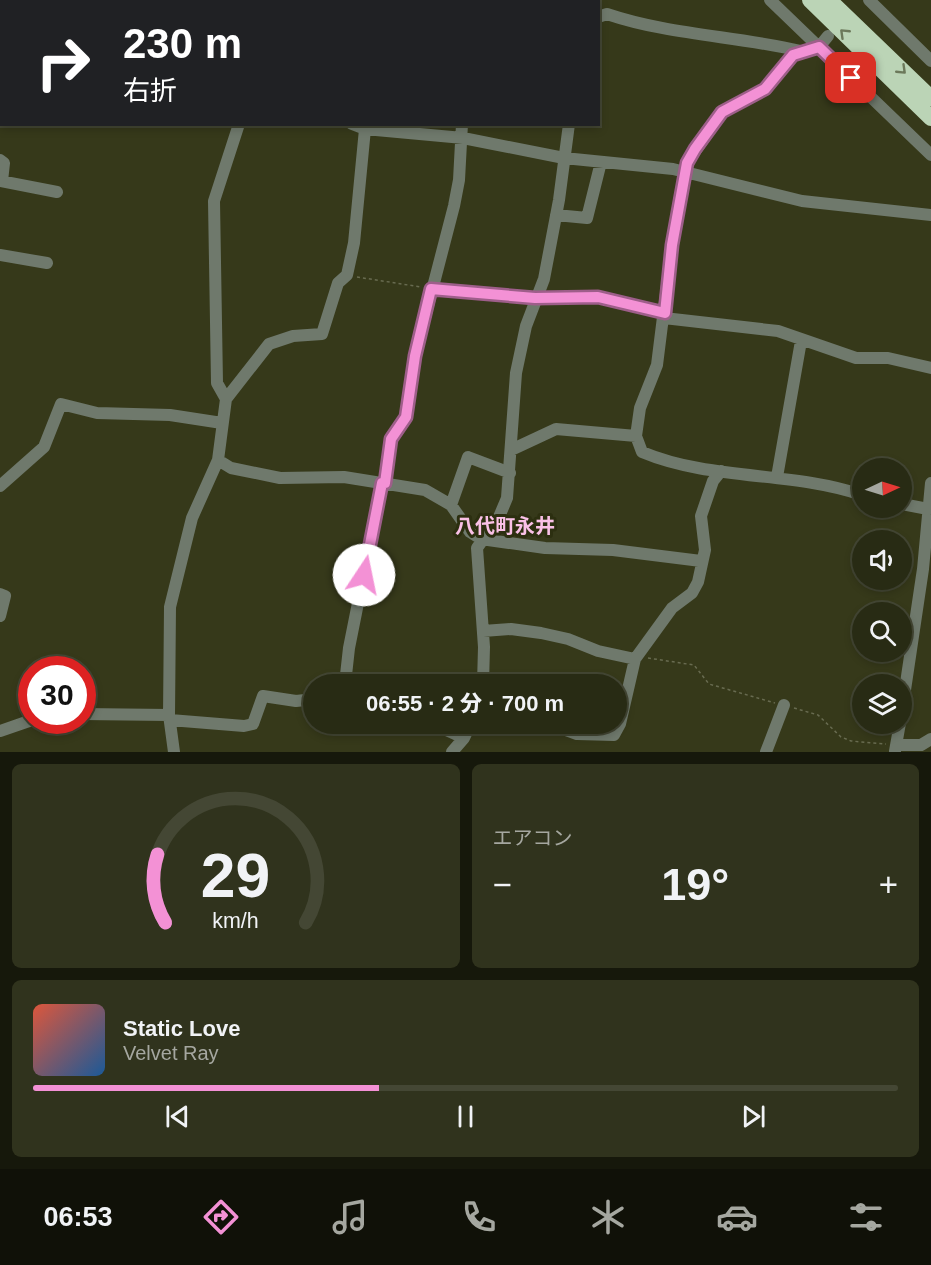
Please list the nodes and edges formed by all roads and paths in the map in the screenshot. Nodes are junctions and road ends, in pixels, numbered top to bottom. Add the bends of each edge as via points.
1 (770, 0) edge
2 (810, 0) edge
3 (830, 0) edge
4 (869, 0) edge
5 (600, 16) edge
6 (828, 36) dead end
7 (819, 47) junction
8 (801, 51) junction
9 (931, 61) edge
10 (931, 98) edge
11 (931, 118) edge
12 (238, 126) edge
13 (357, 126) edge
14 (462, 126) edge
15 (569, 126) edge
16 (365, 129) junction
17 (463, 138) junction
18 (931, 155) edge
19 (564, 158) junction
20 (0, 160) edge
21 (601, 162) junction
22 (686, 172) junction
23 (1, 181) edge
24 (57, 192) dead end
25 (556, 215) junction
26 (931, 215) edge
27 (0, 255) edge
28 (47, 263) dead end
29 (347, 275) junction
30 (431, 289) junction
31 (535, 298) junction
32 (665, 315) junction
33 (801, 341) junction
34 (931, 368) edge
35 (226, 399) junction
36 (222, 423) junction
37 (636, 436) junction
38 (511, 450) junction
39 (218, 460) junction
40 (721, 471) junction
41 (510, 473) junction
42 (777, 477) junction
43 (383, 483) junction
44 (931, 483) edge
45 (0, 486) edge
46 (852, 493) edge
47 (451, 506) junction
48 (912, 506) edge
49 (928, 509) junction
50 (481, 539) junction
51 (701, 561) junction
52 (0, 594) edge
53 (0, 616) edge
54 (483, 631) junction
55 (637, 657) junction
56 (346, 674) edge
57 (483, 674) edge
58 (907, 674) edge
59 (627, 696) edge
60 (303, 700) edge
61 (784, 705) junction
62 (96, 715) edge
63 (169, 718) junction
64 (18, 725) edge
65 (0, 731) edge
66 (444, 734) edge
67 (578, 734) edge
68 (615, 734) edge
69 (931, 739) edge
70 (460, 747) edge
71 (896, 748) edge
72 (174, 752) edge
73 (766, 752) edge

1 - 7 street
11 -> 2 highway
3 -> 10 highway
4 - 9 street
5 - 8 street via 607,14 643,26 755,40
6 - 7 street
7 - 8 street
7 - 18 street
8 - 22 street via 793,55 765,89 722,112 695,149
12 - 35 street via 214,201 217,382
13 - 16 street
14 - 17 street
15 - 19 street
16 - 17 street
16 - 29 street via 354,243
17 - 19 street
17 - 30 street via 454,206
19 - 21 street
19 - 25 street
20 - 23 street via 4,164
21 - 22 street
21 - 25 street via 587,218
22 - 26 street via 802,201
22 - 32 street via 672,245
23 - 24 street
25 - 31 street via 544,279
27 - 28 street
29 - 30 path
29 - 35 street via 338,283 322,334 293,336 269,344
30 - 31 street
30 - 43 street via 406,417 391,439
31 - 32 street via 598,297
31 - 38 street via 516,373
32 - 33 street via 778,332
32 - 37 street via 657,365 640,408
33 - 34 street via 856,358 888,358
33 - 42 street
35 - 36 street
36 - 39 street
36 - 45 street via 171,415 97,413 61,404 44,447
37 - 38 street via 556,429
37 - 40 street via 642,452 654,457
38 - 41 street
39 - 43 street via 231,468 280,478 344,477
39 - 63 street via 192,518 170,607
40 - 42 street
40 - 51 street via 713,481 701,516 705,550
41 - 47 street via 468,456
41 - 50 street via 503,508
42 - 46 street
43 - 47 street via 425,490
43 - 56 street
44 - 49 street
47 - 50 street via 470,532
48 - 49 street
49 - 58 street
50 - 51 street
50 - 54 street via 477,548
51 - 55 street via 692,593 672,608
52 - 53 street via 5,596
54 - 55 street via 511,629
54 - 57 street
55 - 59 street
55 - 61 path via 694,665 709,684
60 - 63 street via 263,696 253,724 244,726
61 - 71 path via 818,715 841,737 851,741
61 - 73 street
62 - 63 street
63 - 72 street
64 - 65 street
66 - 70 street
67 - 68 street
69 - 71 street via 921,746

